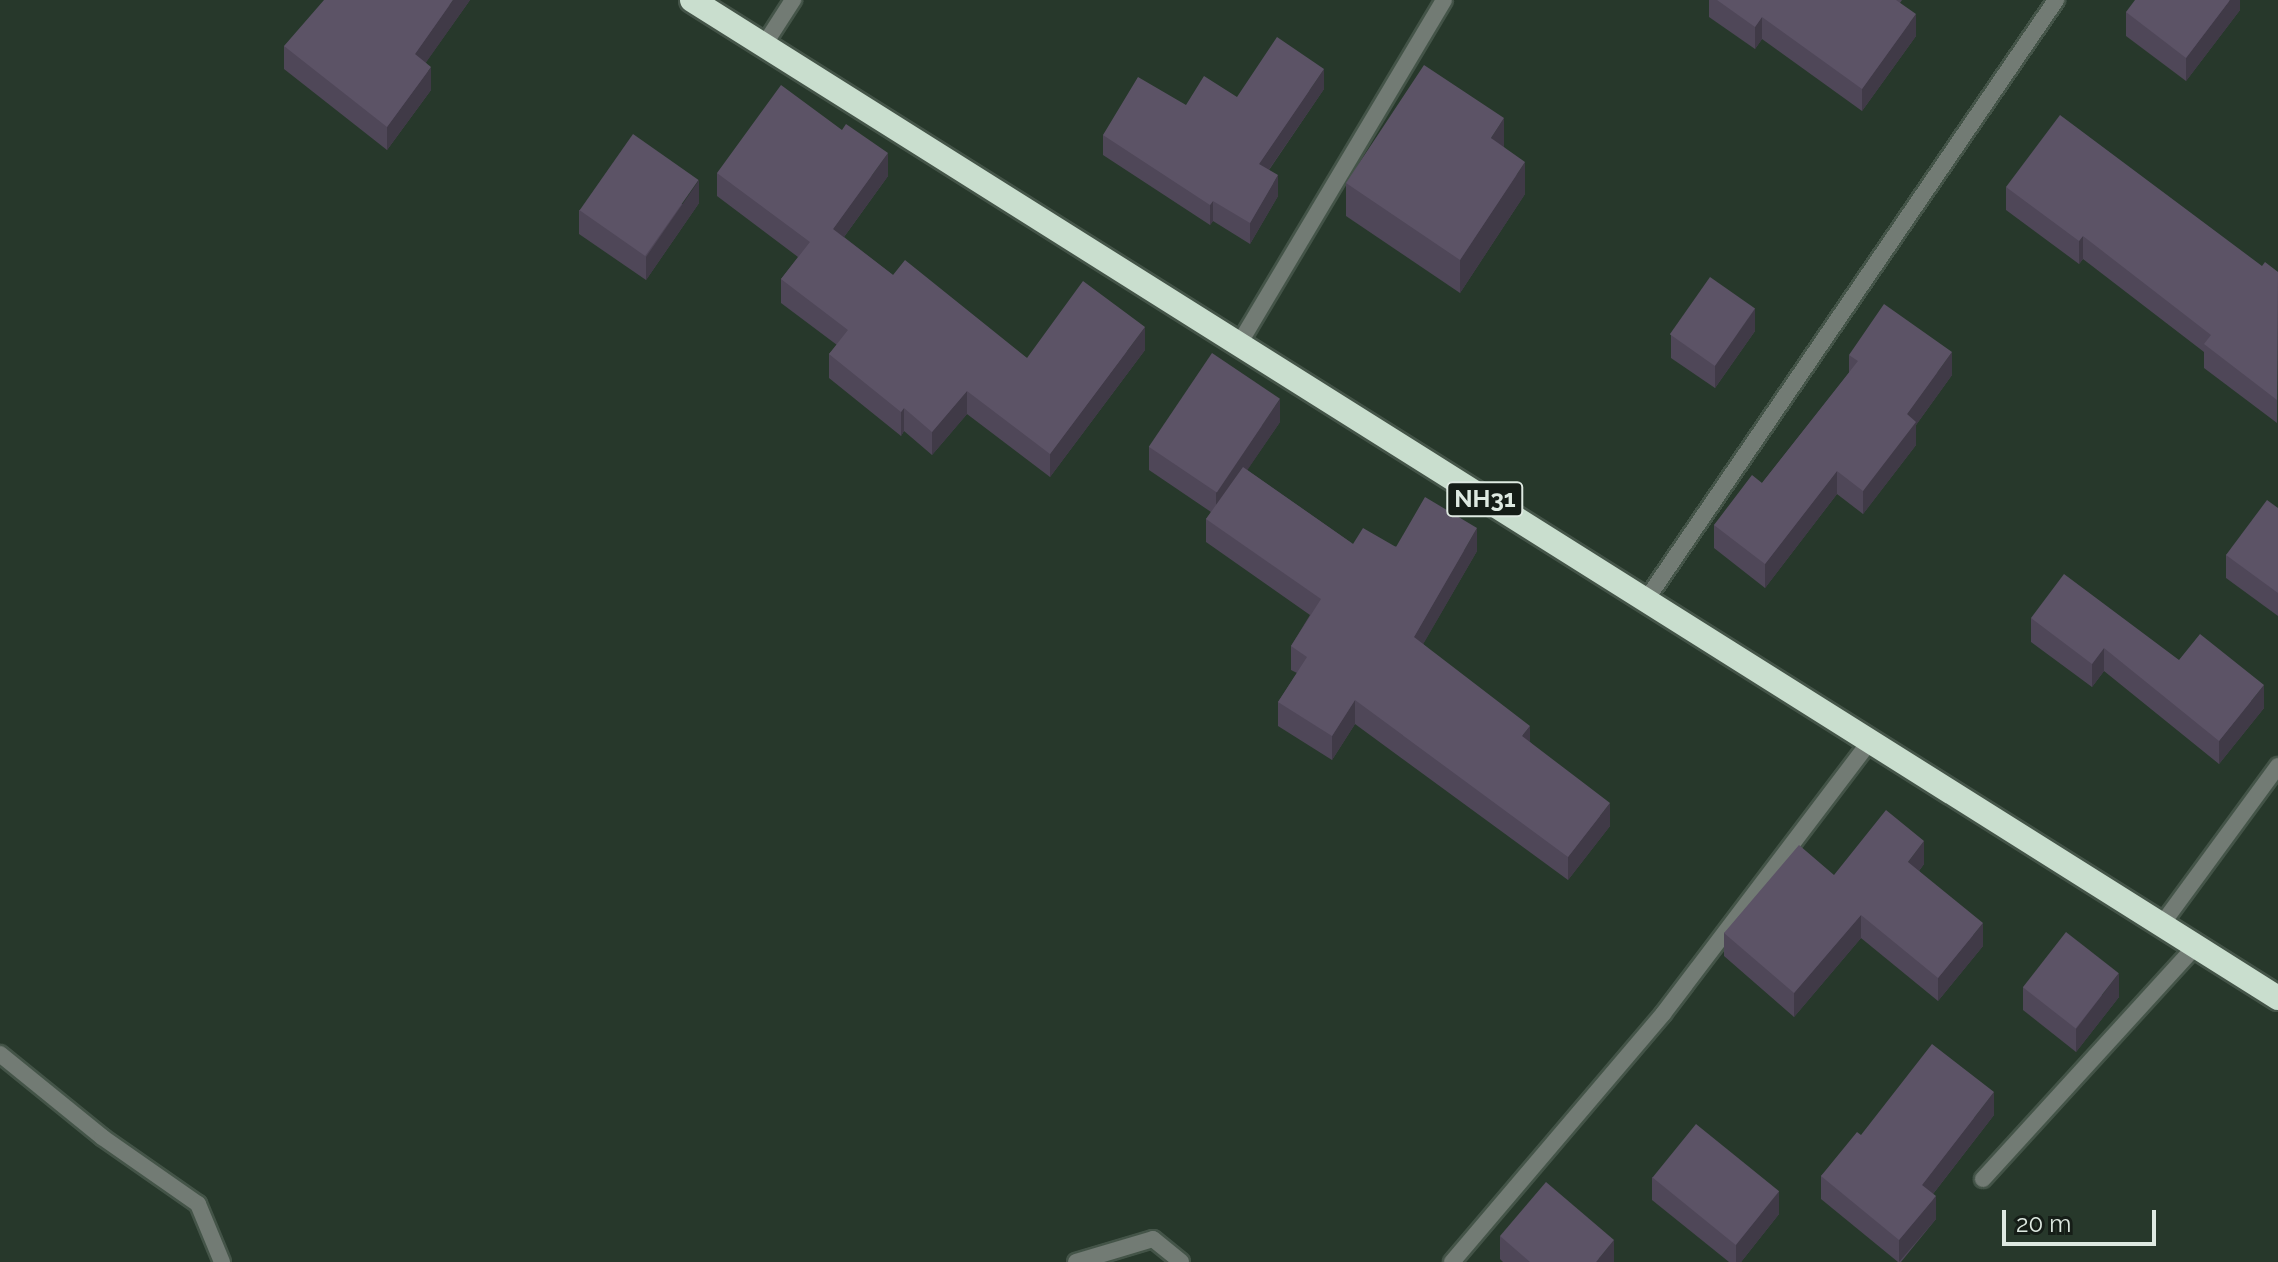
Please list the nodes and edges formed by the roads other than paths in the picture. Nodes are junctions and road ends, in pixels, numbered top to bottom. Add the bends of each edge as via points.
1 (692, 0) edge
2 (793, 0) edge
3 (1444, 0) edge
4 (2056, 0) edge
5 (764, 45) junction
6 (1239, 344) junction
7 (1646, 600) junction
8 (1870, 741) junction
9 (2278, 766) edge
10 (2162, 924) junction
11 (2196, 946) junction
12 (2278, 998) edge
13 (0, 1054) edge
14 (1983, 1179) dead end
15 (222, 1262) edge
16 (1076, 1262) edge
17 (1181, 1262) edge
18 (1452, 1262) edge

1 - 5 highway, NH31
2 - 5 street
3 - 6 street
4 - 7 street
5 - 6 highway, NH31
6 - 7 highway, NH31
7 - 8 highway, NH31
8 - 10 highway, NH31
8 - 18 street via 1663,1014
9 - 10 street
10 - 11 highway, NH31
11 - 12 highway, NH31
11 - 14 street
13 - 15 street via 102,1137 198,1204
16 - 17 street via 1153,1239

